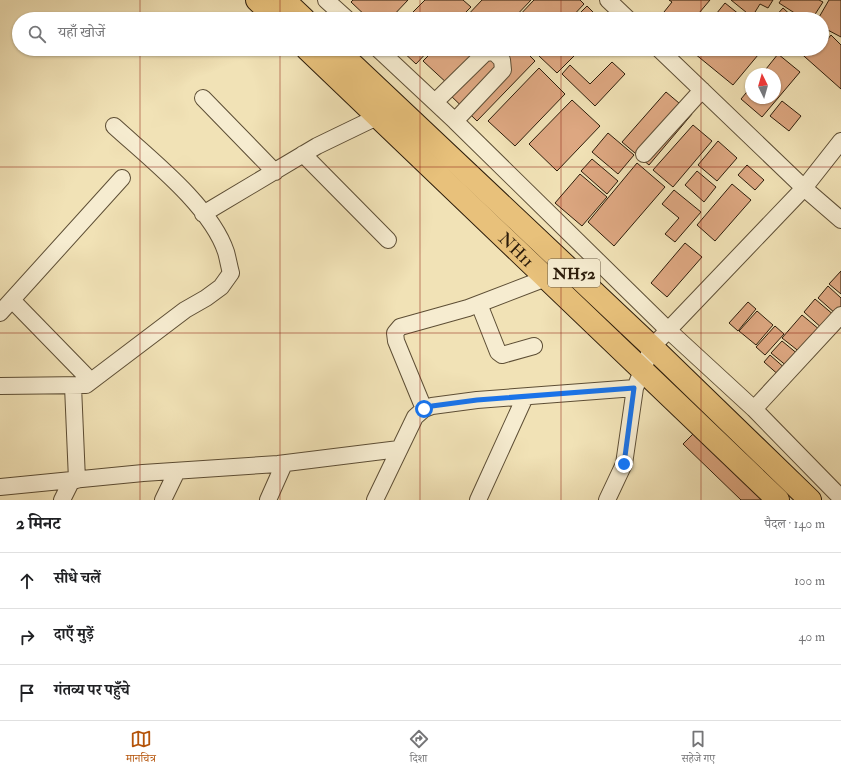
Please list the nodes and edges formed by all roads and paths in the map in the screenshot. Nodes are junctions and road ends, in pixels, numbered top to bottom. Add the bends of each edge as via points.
1 (257, 0) edge
2 (284, 0) edge
3 (326, 0) edge
4 (608, 0) edge
5 (270, 12) edge
6 (297, 12) edge
7 (339, 12) edge
8 (621, 12) edge
9 (314, 56) edge
10 (343, 56) edge
11 (385, 56) edge
12 (482, 56) edge
13 (498, 56) edge
14 (666, 56) edge
15 (702, 90) junction
16 (202, 98) dead end
17 (434, 102) junction
18 (377, 117) junction
19 (455, 121) junction
20 (114, 126) dead end
21 (841, 141) edge
22 (303, 154) junction
23 (644, 154) dead end
24 (275, 172) junction
25 (122, 178) dead end
26 (804, 188) junction
27 (203, 214) junction
28 (841, 220) edge
29 (388, 240) dead end
30 (546, 278) junction
31 (12, 300) junction
32 (479, 304) junction
33 (0, 313) edge
34 (841, 315) edge
35 (667, 329) junction
36 (534, 346) dead end
37 (652, 346) junction
38 (639, 379) junction
39 (92, 381) junction
40 (0, 386) edge
41 (73, 386) junction
42 (525, 398) junction
43 (424, 409) junction
44 (754, 409) junction
45 (399, 450) junction
46 (284, 464) junction
47 (177, 471) junction
48 (74, 480) junction
49 (0, 487) edge
50 (841, 498) edge
51 (62, 500) edge
52 (163, 500) edge
53 (268, 500) edge
54 (376, 500) edge
55 (478, 500) edge
56 (607, 500) edge
57 (778, 500) edge
58 (810, 500) edge

1 - 5 highway
2 - 6 highway
3 - 7 street
4 - 8 street
9 - 18 highway, NH11 / NH52
10 - 37 highway, NH52
11 - 17 street
12 - 17 street
13 - 19 street via 502,60 503,70
14 - 15 street
15 - 23 street
15 - 26 street
16 - 24 street
17 - 19 street
18 - 22 street
18 - 30 highway, NH11 / NH52
19 - 35 street
20 - 27 street via 188,194
21 - 26 street
22 - 24 street
22 - 29 street
24 - 27 street
25 - 31 street
26 - 28 street
26 - 35 street
27 - 39 street via 226,251 231,273 221,287 185,310
30 - 32 street
30 - 38 highway, NH11 / NH52
31 - 33 street
31 - 39 street
32 - 36 street via 498,352 502,355
32 - 43 street via 400,327 395,332 396,341
34 - 44 street
35 - 37 street
35 - 44 street
37 - 38 street
37 - 58 highway, NH52
38 - 42 street
38 - 56 street via 624,464
38 - 57 highway, NH11 / NH52
39 - 41 street via 86,385
40 - 41 street
41 - 48 street
42 - 43 street via 477,400
42 - 55 street
43 - 45 street via 415,417
44 - 50 street
45 - 46 street
45 - 54 street
46 - 47 street
46 - 53 street
47 - 48 street
47 - 52 street
48 - 49 street
48 - 51 street

